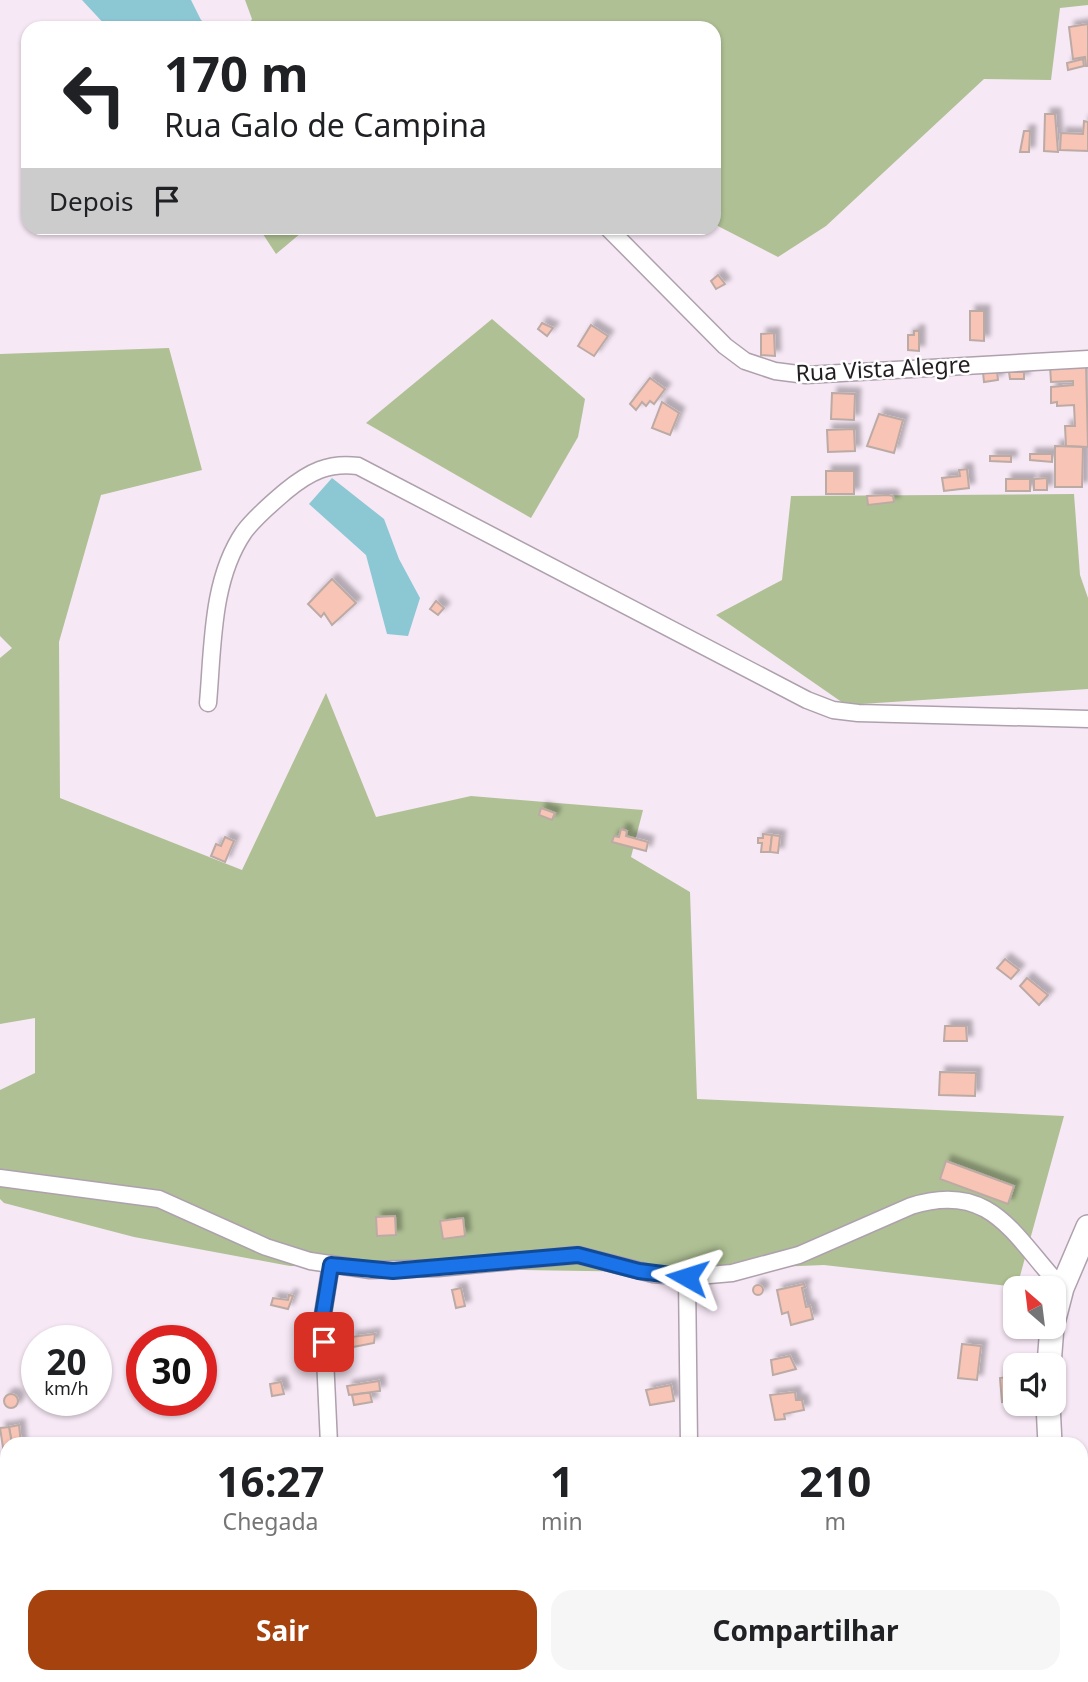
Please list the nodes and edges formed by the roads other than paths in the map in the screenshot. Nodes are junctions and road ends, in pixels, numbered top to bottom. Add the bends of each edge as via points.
1 (615, 235) edge
2 (1088, 359) edge
3 (208, 703) dead end
4 (1088, 719) edge
5 (0, 1178) edge
6 (1088, 1227) edge
7 (331, 1265) junction
8 (1051, 1276) edge
9 (687, 1277) junction
10 (1066, 1279) edge
11 (1049, 1416) edge
12 (329, 1437) edge
13 (689, 1437) edge
14 (1050, 1437) edge

1 - 2 street, Rua Vista Alegre via 725,346 745,361 775,371 843,374
3 - 4 street via 224,571 245,532 300,480 327,465 347,464 359,466 833,710
5 - 7 street via 159,1199 241,1238
6 - 10 street
7 - 9 street via 393,1271 578,1255
7 - 12 street via 323,1314
8 - 9 street via 998,1217 975,1202 949,1198 885,1216 778,1263
9 - 13 street
11 - 14 street

